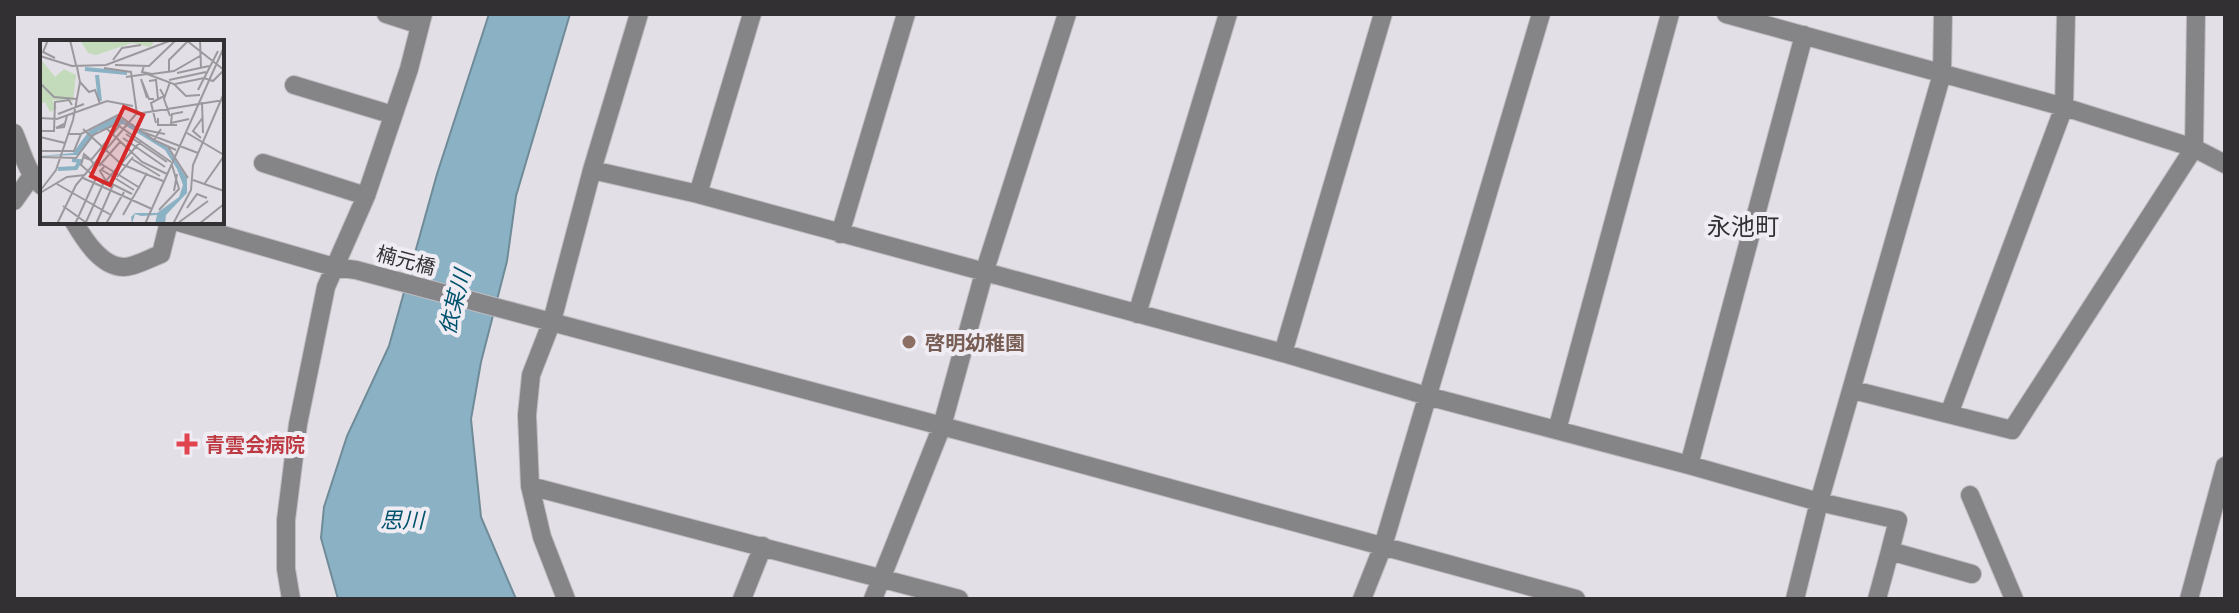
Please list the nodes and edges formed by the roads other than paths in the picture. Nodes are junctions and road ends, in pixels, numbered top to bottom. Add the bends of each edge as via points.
1 (386, 14) edge
2 (639, 14) edge
3 (752, 14) edge
4 (906, 14) edge
5 (1067, 14) edge
6 (1228, 14) edge
7 (1383, 14) edge
8 (1541, 14) edge
9 (1670, 14) edge
10 (1726, 14) edge
11 (1943, 14) edge
12 (2066, 14) edge
13 (2196, 14) edge
14 (421, 19) edge
15 (1804, 35) junction
16 (1942, 74) junction
17 (294, 85) dead end
18 (2064, 107) junction
19 (393, 115) junction
20 (14, 133) edge
21 (2194, 148) junction
22 (263, 163) dead end
23 (2225, 164) edge
24 (592, 170) junction
25 (36, 181) edge
26 (698, 194) junction
27 (366, 196) junction
28 (14, 201) edge
29 (75, 224) edge
30 (168, 224) edge
31 (185, 224) edge
32 (840, 234) junction
33 (334, 267) junction
34 (984, 273) junction
35 (1137, 314) junction
36 (544, 320) junction
37 (1283, 353) junction
38 (1853, 390) junction
39 (1427, 396) junction
40 (1949, 414) junction
41 (942, 426) junction
42 (1557, 430) junction
43 (1689, 465) junction
44 (2225, 466) edge
45 (530, 486) junction
46 (1970, 495) dead end
47 (1819, 502) junction
48 (763, 546) junction
49 (1383, 546) junction
50 (1890, 551) junction
51 (1972, 574) dead end
52 (882, 577) junction
53 (291, 599) edge
54 (566, 599) edge
55 (742, 599) edge
56 (873, 599) edge
57 (959, 599) edge
58 (1362, 599) edge
59 (1576, 599) edge
60 (1795, 599) edge
61 (1877, 599) edge
62 (2014, 599) edge
63 (2189, 599) edge

1 - 14 street
2 - 24 street
3 - 26 street
4 - 32 street
5 - 34 street
6 - 35 street
7 - 37 street
8 - 39 street
9 - 42 street
10 - 15 street
11 - 16 street
12 - 18 street
13 - 21 street
14 - 19 street
15 - 16 street
15 - 43 street
16 - 18 street
16 - 38 street
17 - 19 street
18 - 21 street
18 - 40 street
19 - 27 street
20 - 25 street
21 - 23 street
21 - 40 street via 2012,430
22 - 27 street
24 - 26 street
24 - 36 street
25 - 28 street
26 - 32 street
27 - 33 street
29 - 30 street via 108,263 126,267 161,254
31 - 33 street, 楠元橋
32 - 34 street
33 - 36 street, 楠元橋
33 - 53 street via 296,437 286,520
34 - 35 street
34 - 41 street
35 - 37 street
36 - 41 street, 楠元橋
36 - 45 street via 527,415
37 - 39 street
38 - 40 street
38 - 47 street
39 - 42 street
39 - 49 street
41 - 49 street, 楠元橋
41 - 52 street
42 - 43 street
43 - 47 street
44 - 63 street
45 - 48 street
45 - 54 street via 542,537
46 - 62 street
47 - 50 street via 1898,520
47 - 60 street
48 - 52 street
48 - 55 street
49 - 58 street
49 - 59 street, 楠元橋
50 - 51 street
50 - 61 street
52 - 56 street
52 - 57 street

